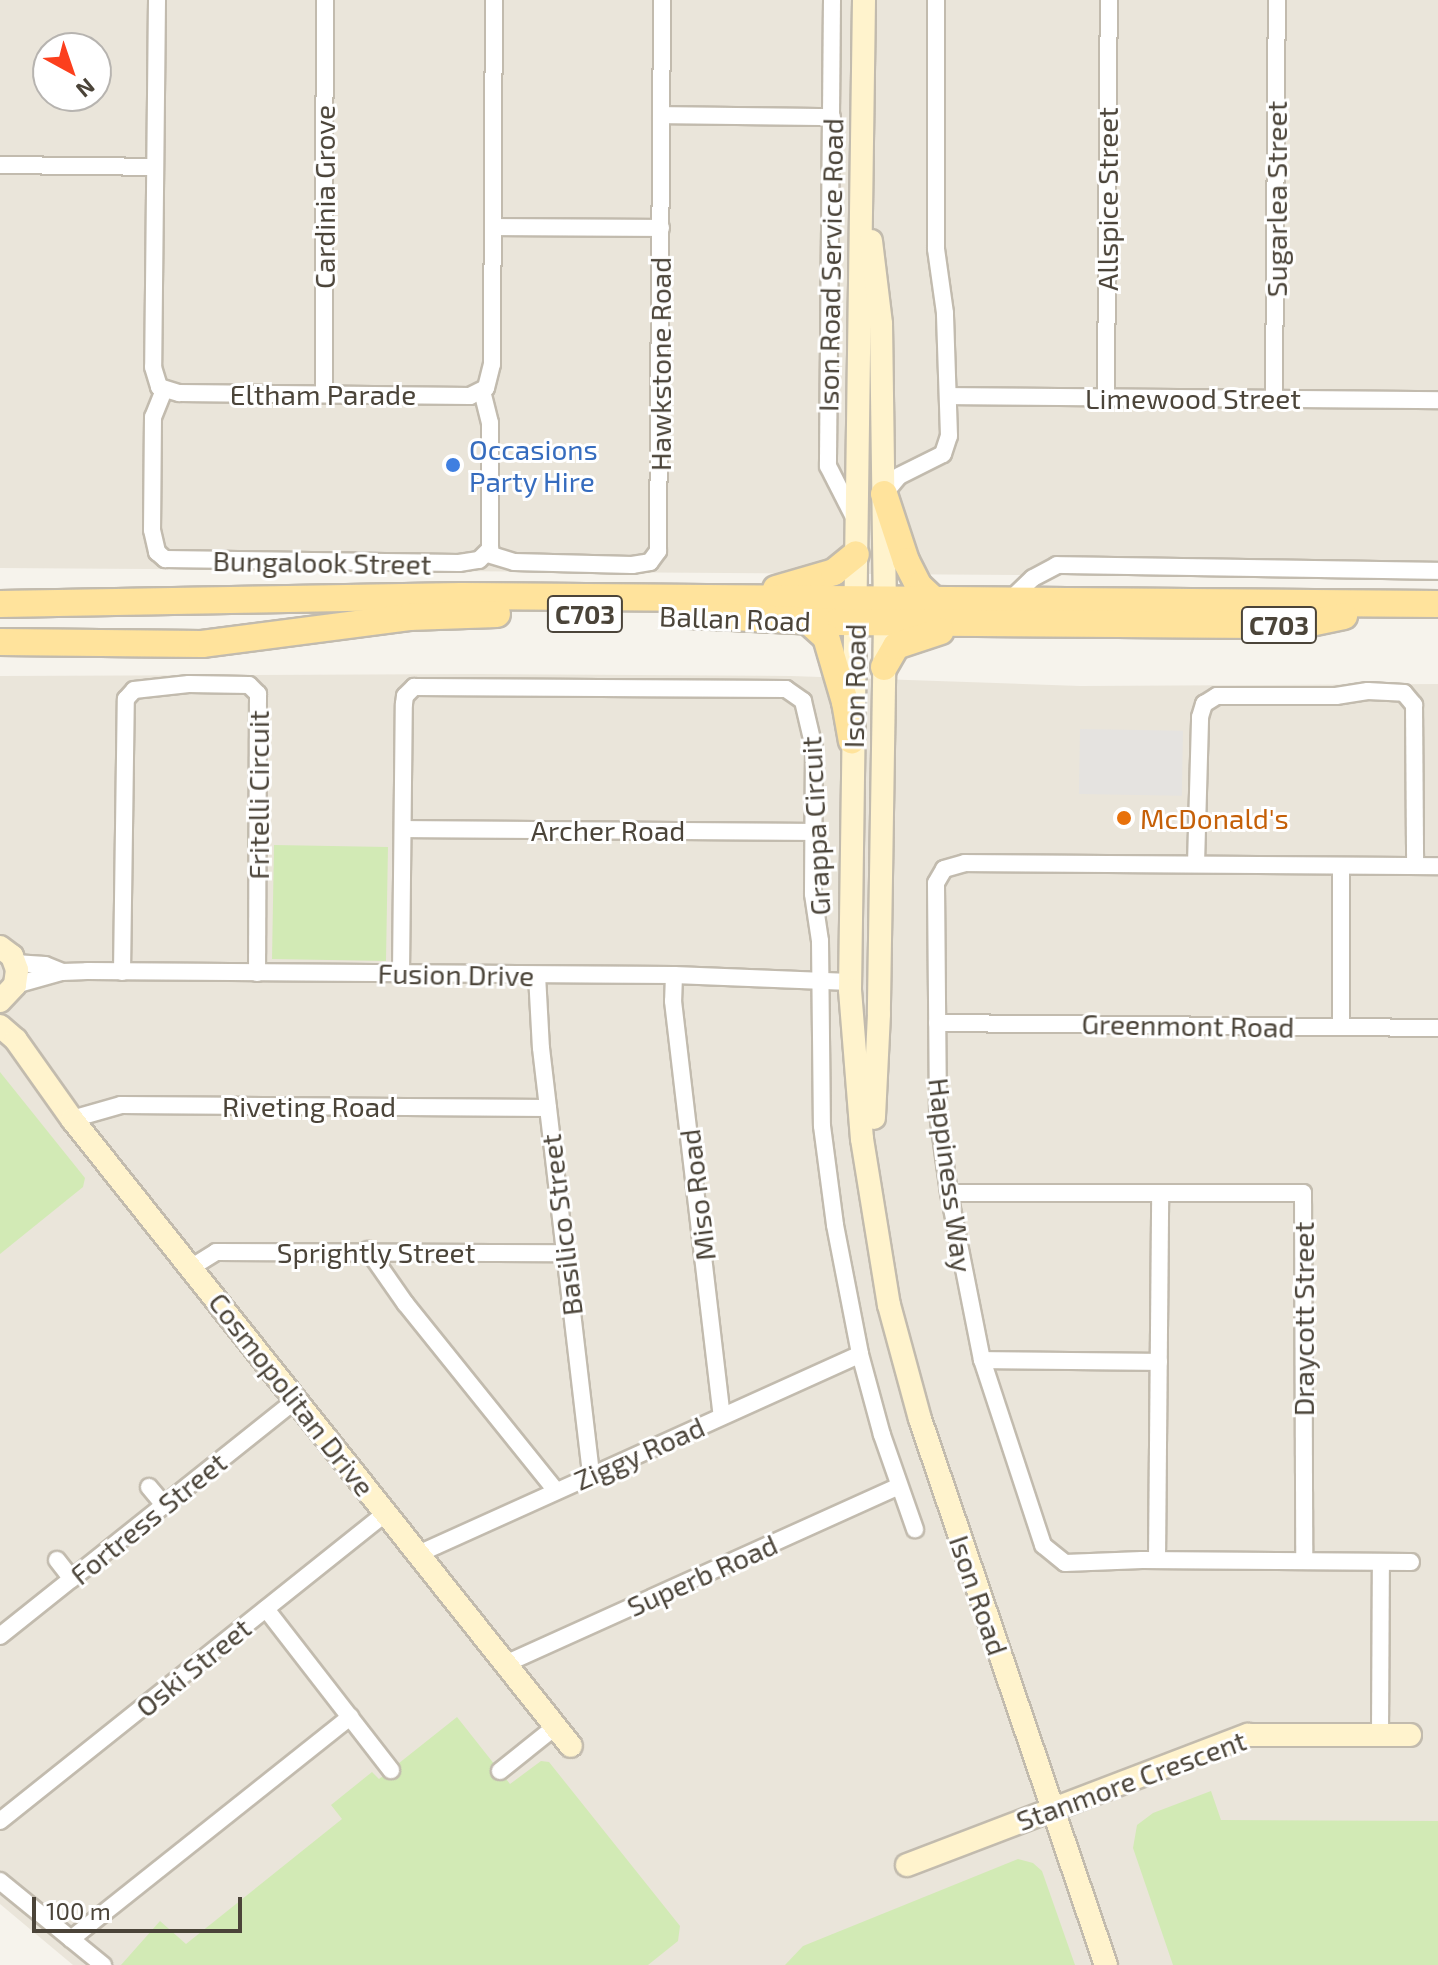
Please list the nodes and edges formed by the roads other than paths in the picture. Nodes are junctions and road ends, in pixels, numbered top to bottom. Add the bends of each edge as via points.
1 (157, 0) edge
2 (325, 0) edge
3 (494, 0) edge
4 (662, 0) edge
5 (832, 0) edge
6 (864, 0) edge
7 (936, 0) edge
8 (1109, 0) edge
9 (1277, 0) edge
10 (661, 115) junction
11 (832, 117) junction
12 (861, 152) junction
13 (0, 165) edge
14 (154, 167) junction
15 (493, 227) junction
16 (661, 228) junction
17 (164, 390) junction
18 (482, 391) junction
19 (324, 394) junction
20 (948, 396) junction
21 (1106, 397) junction
22 (1274, 399) junction
23 (1438, 400) edge
24 (884, 494) junction
25 (857, 523) junction
26 (488, 554) junction
27 (856, 554) junction
28 (1436, 566) edge
29 (741, 597) junction
30 (931, 597) junction
31 (1011, 599) junction
32 (0, 604) edge
33 (1438, 604) edge
34 (1374, 606) junction
35 (855, 610) junction
36 (884, 610) junction
37 (808, 621) junction
38 (976, 623) junction
39 (0, 642) edge
40 (884, 667) junction
41 (852, 740) junction
42 (403, 829) junction
43 (813, 832) junction
44 (1196, 864) junction
45 (1341, 866) junction
46 (1415, 866) junction
47 (1438, 866) edge
48 (8, 955) edge
49 (880, 964) junction
50 (62, 972) junction
51 (122, 972) junction
52 (257, 973) junction
53 (401, 973) junction
54 (537, 975) junction
55 (674, 975) junction
56 (820, 982) junction
57 (850, 982) junction
58 (7, 995) edge
59 (937, 1023) junction
60 (1341, 1027) junction
61 (1438, 1028) edge
62 (8, 1033) edge
63 (548, 1108) junction
64 (72, 1119) junction
65 (949, 1193) junction
66 (1160, 1194) junction
67 (875, 1218) junction
68 (368, 1250) junction
69 (564, 1253) junction
70 (192, 1267) junction
71 (860, 1354) junction
72 (982, 1360) junction
73 (1159, 1362) junction
74 (297, 1399) junction
75 (722, 1415) junction
76 (591, 1474) junction
77 (899, 1486) junction
78 (149, 1487) dead end
79 (556, 1491) junction
80 (164, 1505) junction
81 (386, 1513) junction
82 (915, 1529) dead end
83 (418, 1554) junction
84 (57, 1560) dead end
85 (1157, 1560) junction
86 (1304, 1560) junction
87 (1381, 1562) junction
88 (1411, 1562) dead end
89 (72, 1579) junction
90 (266, 1609) junction
91 (3, 1629) edge
92 (505, 1664) junction
93 (350, 1717) junction
94 (555, 1727) junction
95 (1380, 1734) junction
96 (1410, 1735) dead end
97 (571, 1746) dead end
98 (391, 1770) dead end
99 (500, 1771) dead end
100 (1052, 1807) junction
101 (0, 1821) edge
102 (907, 1865) dead end
103 (0, 1881) edge
104 (71, 1939) junction
105 (103, 1965) edge
106 (1106, 1965) edge

1 - 14 street
2 - 19 street, Cardinia Grove
3 - 15 street
4 - 10 street, Hawkstone Road
5 - 11 street, Ison Road Service Road
6 - 12 main road, Ison Road
7 - 20 street via 936,249
8 - 21 street, Allspice Street
9 - 22 street, Sugarlea Street
10 - 11 street
10 - 16 street, Hawkstone Road
11 - 25 street, Ison Road Service Road via 828,466
12 - 24 main road, Ison Road via 881,324
12 - 25 main road, Ison Road
13 - 14 street
14 - 17 street via 153,367
15 - 16 street
15 - 18 street via 492,364
16 - 26 street, Hawkstone Road via 655,557 632,565 514,562
17 - 19 street, Eltham Parade
17 - 26 street, Bungalook Street via 153,417 152,530 156,551 165,559 459,563
18 - 19 street, Eltham Parade via 470,396
18 - 26 street via 490,423
20 - 21 street, Limewood Street
20 - 24 street via 948,447 899,476
21 - 22 street, Limewood Street
22 - 23 street, Limewood Street
24 - 30 main road via 906,561
24 - 36 main road, Ison Road
25 - 27 main road, Ison Road
27 - 29 main road via 834,572
27 - 35 main road, Ison Road
28 - 31 street via 1057,565
29 - 32 main road, Ballan Road / C703
29 - 35 main road, Ballan Road / C703
30 - 31 main road, Ballan Road / C703
30 - 36 main road, Ballan Road / C703
31 - 34 main road, Ballan Road / C703
33 - 34 main road, Ballan Road / C703
34 - 38 main road, Ballan Road / C703 via 1301,625
35 - 36 main road, Ballan Road / C703
35 - 37 main road, Ballan Road / C703
35 - 41 main road, Ison Road
36 - 38 main road, Ballan Road / C703
36 - 40 main road, Ison Road
37 - 39 main road, Ballan Road / C703 via 471,613 202,644
37 - 41 main road via 826,637
38 - 40 main road via 904,642 891,651
40 - 49 main road, Ison Road
41 - 57 main road, Ison Road
42 - 43 street, Archer Road
42 - 43 street, Grappa Circuit via 404,704 409,691 420,686 565,687 795,693 806,708 814,748
42 - 53 street, Grappa Circuit
43 - 56 street, Grappa Circuit
44 - 45 street, Happiness Way
44 - 46 street via 1204,704 1217,696 1368,691 1404,693 1414,705
44 - 59 street, Happiness Way via 965,863 944,869 936,883
45 - 46 street, Happiness Way
45 - 60 street
46 - 47 street, Happiness Way
48 - 50 street, Fusion Drive
48 - 58 main road, Cosmopolitan Drive
49 - 57 main road via 870,978
49 - 67 main road, Ison Road via 873,1089
50 - 51 street, Fusion Drive
50 - 58 street, Fusion Drive
51 - 52 street, Fusion Drive
51 - 52 street, Fritelli Circuit via 126,699 139,689 229,684 249,685 259,701
52 - 53 street, Fusion Drive
53 - 54 street, Fusion Drive
54 - 55 street, Fusion Drive
54 - 63 street, Basilico Street
55 - 56 street, Fusion Drive
55 - 75 street, Miso Road
56 - 57 street, Fusion Drive
56 - 71 street, Grappa Circuit via 822,1126
57 - 67 main road, Ison Road via 862,1139
58 - 62 main road, Cosmopolitan Drive
59 - 60 street, Greenmont Road
59 - 65 street, Happiness Way via 938,1114
60 - 61 street, Greenmont Road
62 - 64 main road, Cosmopolitan Drive
63 - 64 street, Riveting Road via 121,1105
63 - 69 street, Basilico Street
64 - 70 main road, Cosmopolitan Drive
65 - 66 street, Draycott Street
65 - 72 street, Happiness Way
66 - 73 street
66 - 86 street, Draycott Street via 1303,1193
67 - 100 main road, Ison Road via 889,1305 920,1419
68 - 69 street, Sprightly Street
68 - 70 street, Sprightly Street via 216,1252
68 - 79 street
69 - 76 street, Basilico Street
70 - 74 main road, Cosmopolitan Drive
71 - 75 street, Ziggy Road
71 - 77 street, Grappa Circuit
72 - 73 street
72 - 85 street, Happiness Way via 1043,1545 1065,1563
73 - 85 street
74 - 80 street, Fortress Street
74 - 81 main road, Cosmopolitan Drive
75 - 76 street, Ziggy Road
76 - 79 street, Ziggy Road
77 - 82 street, Grappa Circuit
77 - 92 street, Superb Road
78 - 80 street
79 - 83 street, Ziggy Road
80 - 89 street, Fortress Street
81 - 83 main road, Cosmopolitan Drive
81 - 90 street, Oski Street
83 - 92 main road, Cosmopolitan Drive
84 - 89 street
85 - 86 street, Happiness Way
86 - 87 street, Happiness Way
87 - 88 street, Happiness Way
87 - 95 street
89 - 91 street, Fortress Street
90 - 93 street
90 - 101 street, Oski Street
92 - 94 main road, Cosmopolitan Drive
93 - 98 street
93 - 104 street
94 - 97 main road, Cosmopolitan Drive
94 - 99 street
95 - 96 main road, Stanmore Crescent
95 - 100 main road, Stanmore Crescent via 1248,1735
100 - 102 main road, Stanmore Crescent
100 - 106 main road, Ison Road
103 - 104 street
104 - 105 street

